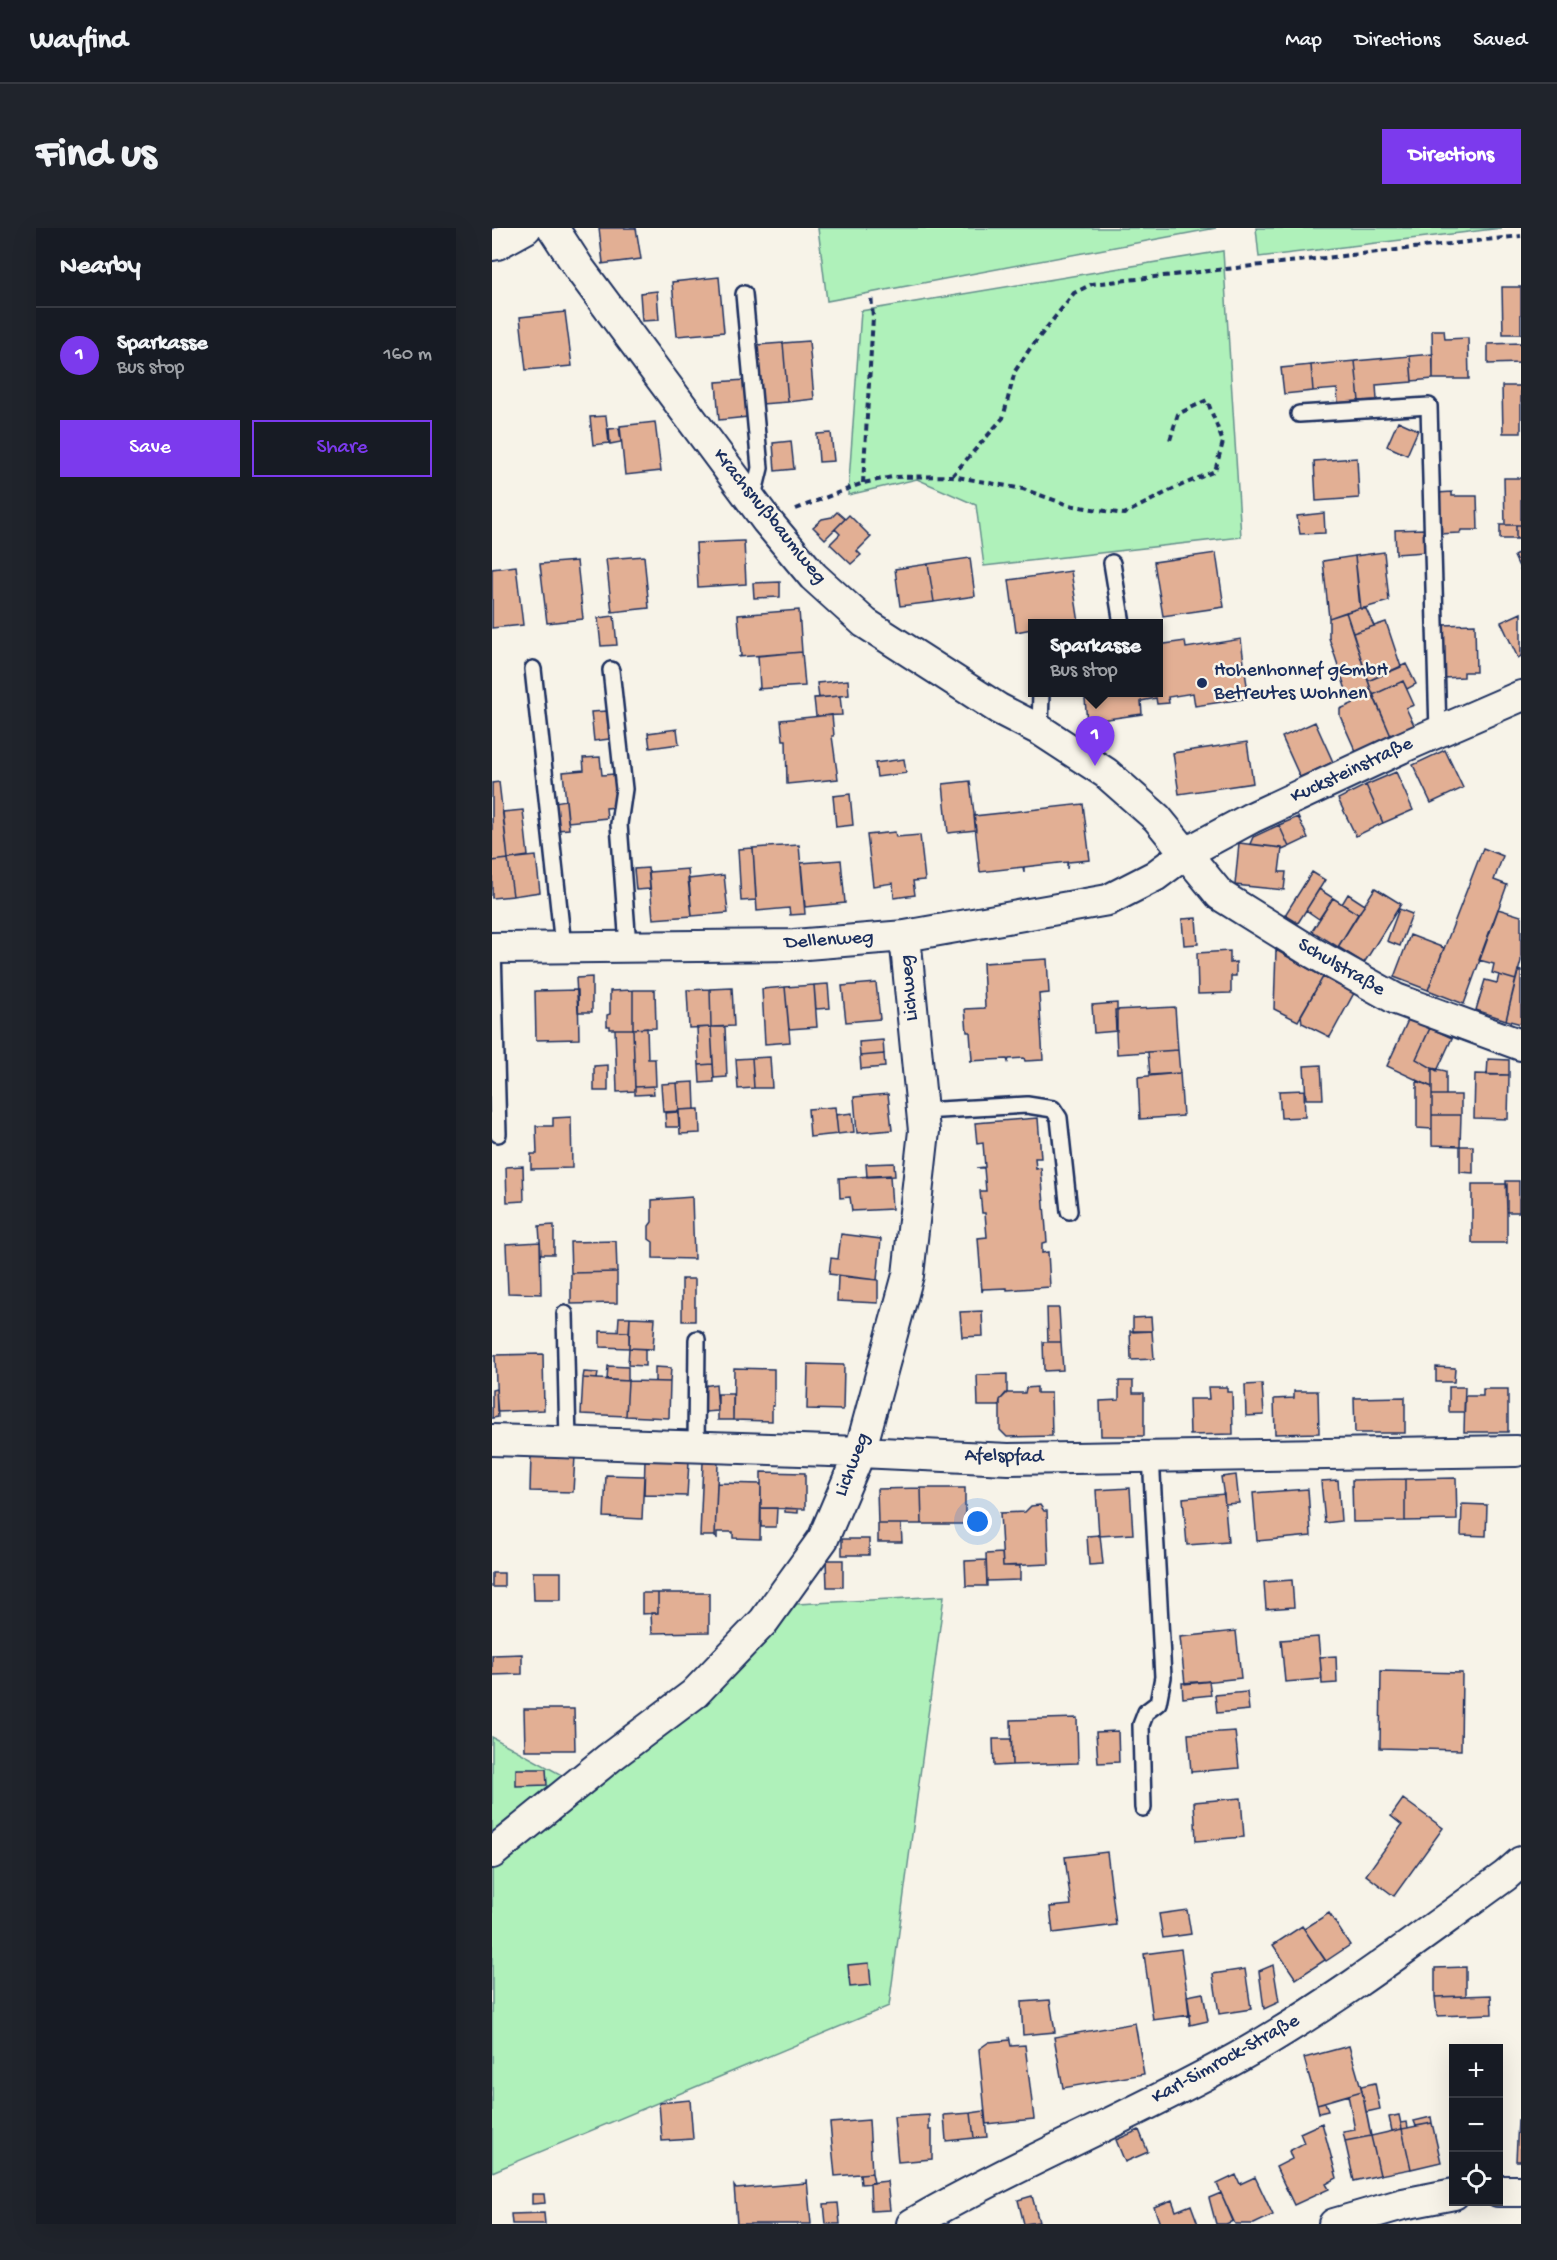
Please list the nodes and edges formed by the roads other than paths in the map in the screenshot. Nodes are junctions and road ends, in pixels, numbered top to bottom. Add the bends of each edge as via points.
1 (526, 228) edge
2 (553, 228) edge
3 (492, 245) edge
4 (744, 294) dead end
5 (1299, 414) dead end
6 (760, 511) junction
7 (1112, 563) dead end
8 (1121, 619) edge
9 (533, 669) dead end
10 (611, 670) dead end
11 (1521, 696) edge
12 (1041, 697) edge
13 (1040, 730) junction
14 (1438, 732) junction
15 (1186, 853) junction
16 (905, 936) junction
17 (563, 946) junction
18 (628, 946) junction
19 (492, 948) edge
20 (1521, 1045) edge
21 (922, 1111) junction
22 (498, 1134) dead end
23 (1069, 1211) dead end
24 (565, 1314) dead end
25 (697, 1339) dead end
26 (492, 1440) edge
27 (568, 1442) junction
28 (696, 1446) junction
29 (1516, 1451) dead end
30 (860, 1452) junction
31 (1151, 1456) junction
32 (1143, 1808) dead end
33 (492, 1852) edge
34 (1521, 1862) edge
35 (1503, 2191) edge
36 (1521, 2191) edge
37 (1449, 2195) edge
38 (1346, 2222) edge
39 (912, 2224) edge

1 - 3 street
2 - 6 street, Krachsnußbaumweg
4 - 6 lane via 760,468
5 - 14 lane via 1429,406
6 - 13 street, Krachsnußbaumweg via 813,576 865,623 999,709
7 - 8 lane
9 - 17 lane
10 - 18 lane via 624,789 619,825
11 - 14 street, Kucksteinstraße
12 - 13 lane
13 - 15 street, Krachsnußbaumweg via 1106,773 1157,818
14 - 15 street, Kucksteinstraße via 1251,818
15 - 16 street, Dellenweg via 1155,876 1108,900
15 - 20 street, Schulstraße via 1220,895 1310,951 1396,999
16 - 18 street, Dellenweg via 794,945
16 - 21 street, Lichweg
17 - 18 street, Dellenweg
17 - 19 street, Dellenweg
19 - 22 lane
21 - 23 lane via 1027,1105 1053,1109 1059,1118
21 - 30 street, Lichweg via 924,1131 908,1275
24 - 27 lane
25 - 28 lane
26 - 27 street, Afelspfad
27 - 28 street, Afelspfad
28 - 30 street, Afelspfad
29 - 31 street, Afelspfad
30 - 31 street, Afelspfad via 1008,1459
30 - 33 street, Lichweg via 823,1539 764,1621 694,1694
31 - 32 lane via 1163,1677 1158,1703 1146,1712 1141,1725
34 - 39 street, Karl-Simrock-Straße via 1354,1985 1243,2054
35 - 36 street
37 - 38 street

